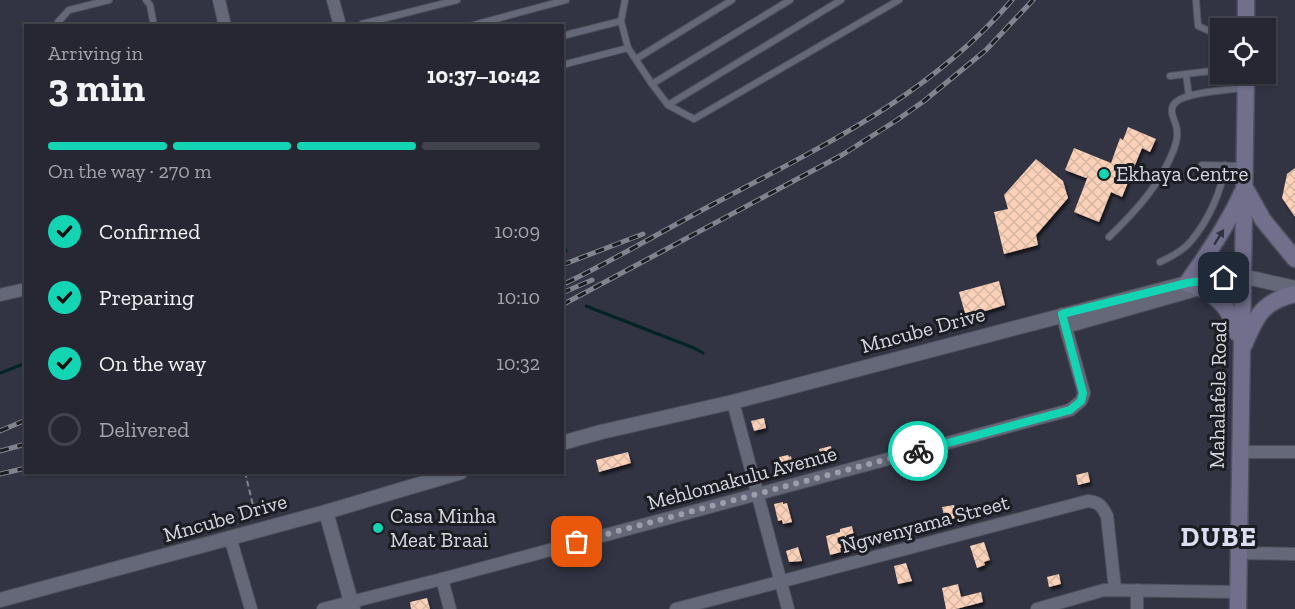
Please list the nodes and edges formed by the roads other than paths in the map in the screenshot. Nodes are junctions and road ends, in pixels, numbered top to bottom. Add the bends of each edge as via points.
1 (109, 0) edge
2 (146, 0) edge
3 (219, 0) edge
4 (333, 0) edge
5 (457, 0) edge
6 (566, 0) edge
7 (625, 0) edge
8 (732, 0) edge
9 (790, 0) edge
10 (841, 0) edge
11 (899, 0) edge
12 (1196, 0) edge
13 (1246, 0) edge
14 (89, 2) edge
15 (1246, 18) edge
16 (621, 21) junction
17 (58, 24) edge
18 (154, 24) edge
19 (225, 24) edge
20 (339, 24) edge
21 (362, 24) dead end
22 (477, 24) edge
23 (1210, 31) edge
24 (564, 35) edge
25 (628, 48) junction
26 (636, 59) junction
27 (564, 64) edge
28 (1210, 70) edge
29 (1186, 74) junction
30 (1170, 76) dead end
31 (652, 84) junction
32 (1235, 84) edge
33 (1246, 84) edge
34 (1189, 96) junction
35 (668, 105) junction
36 (1202, 165) dead end
37 (1225, 165) junction
38 (1244, 166) junction
39 (1245, 187) junction
40 (1109, 237) dead end
41 (1295, 259) edge
42 (1160, 262) dead end
43 (1242, 276) junction
44 (1195, 285) junction
45 (1295, 288) edge
46 (24, 289) edge
47 (1295, 294) edge
48 (0, 295) edge
49 (1064, 321) junction
50 (1241, 353) junction
51 (733, 402) junction
52 (564, 442) edge
53 (1240, 452) junction
54 (1295, 452) edge
55 (454, 474) edge
56 (757, 493) junction
57 (326, 512) junction
58 (230, 537) junction
59 (1239, 553) junction
60 (1295, 554) edge
61 (442, 579) junction
62 (781, 581) junction
63 (1115, 589) junction
64 (1137, 590) junction
65 (0, 600) edge
66 (1238, 601) edge
67 (352, 605) edge
68 (1042, 608) edge
69 (251, 609) edge
70 (323, 609) edge
71 (450, 609) edge
72 (676, 609) edge
73 (788, 609) edge
74 (1137, 609) edge

1 - 14 lane
2 - 18 lane
3 - 19 street
4 - 20 street
5 - 21 lane
6 - 22 lane
7 - 16 lane
8 - 26 lane
9 - 31 lane
10 - 35 lane
11 - 35 lane via 694,119
12 - 23 lane via 1198,26
13 - 15 main road
14 - 17 lane via 69,10
16 - 24 lane
16 - 25 lane
25 - 26 lane
25 - 27 lane
26 - 31 lane
28 - 29 lane
29 - 30 lane
29 - 34 lane
31 - 35 lane
32 - 34 lane
33 - 38 main road, Mahalafele Road
34 - 40 lane via 1173,104 1171,112 1178,128 1171,157 1138,209
36 - 37 lane
37 - 38 lane
37 - 42 lane via 1218,196 1191,241
38 - 39 main road, Mahalafele Road
39 - 41 main road via 1263,220
39 - 43 main road, Mahalafele Road
44 -> 39 main road
43 - 44 street, Mncube Drive
43 - 45 street, Mncube Drive
43 - 50 main road, Mahalafele Road
44 - 49 street, Mncube Drive
44 - 50 main road via 1227,307
46 - 48 street
47 - 50 main road via 1279,297 1263,309
49 - 51 street, Mncube Drive
49 - 56 street, Mehlomakulu Avenue via 1083,393 1081,401 1070,410
50 - 53 main road, Mahalafele Road
51 - 52 street, Mncube Drive
51 - 56 street
53 - 54 street
53 - 59 main road, Mahalafele Road
55 - 57 street, Mncube Drive
56 - 61 street, Mehlomakulu Avenue
56 - 62 street
57 - 58 street, Mncube Drive
57 - 67 street
58 - 65 street, Mncube Drive
58 - 69 street
59 - 60 street
59 - 66 main road, Mahalafele Road
61 - 67 street, Mehlomakulu Avenue
61 - 71 street
62 - 63 street, Ngwenyama Street via 1088,501 1103,507 1107,516
62 - 72 street, Ngwenyama Street
62 - 73 street
63 - 64 street
63 - 68 street
64 - 66 street
64 - 74 street
67 - 70 street, Mehlomakulu Avenue

